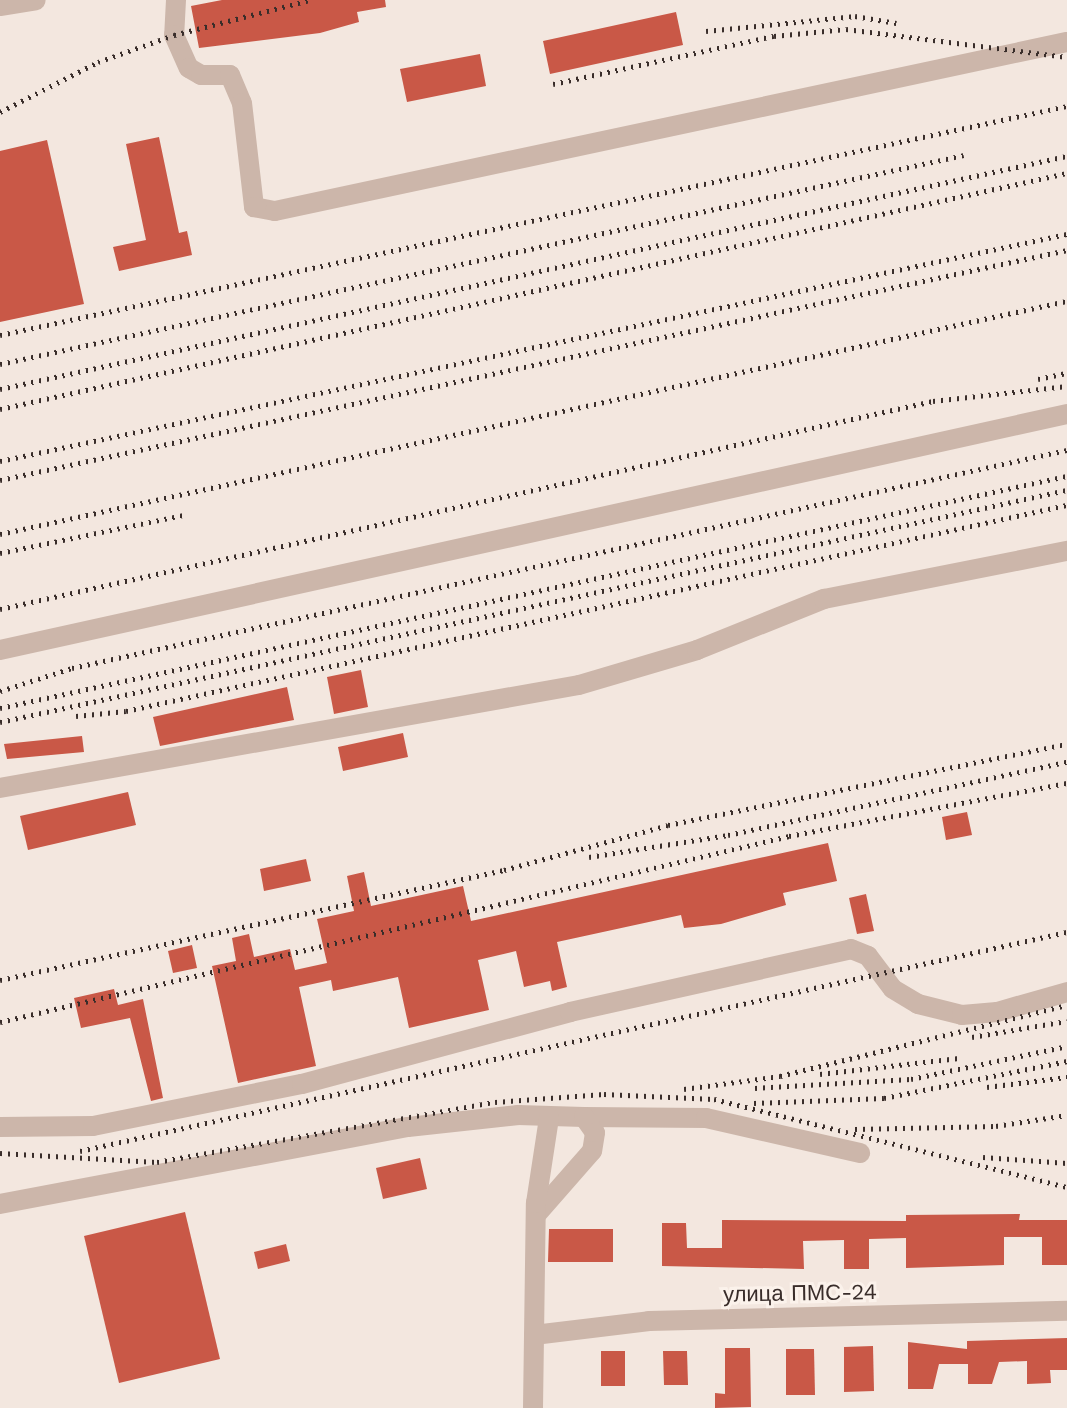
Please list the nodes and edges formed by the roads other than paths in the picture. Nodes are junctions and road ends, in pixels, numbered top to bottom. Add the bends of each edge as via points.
1 (36, 0) edge
2 (176, 0) edge
3 (0, 6) edge
4 (1067, 42) edge
5 (1067, 414) edge
6 (1067, 551) edge
7 (0, 650) edge
8 (0, 788) edge
9 (1067, 992) edge
10 (584, 1117) junction
11 (549, 1118) junction
12 (0, 1127) edge
13 (860, 1153) dead end
14 (0, 1204) edge
15 (536, 1215) junction
16 (1067, 1311) edge
17 (534, 1335) junction
18 (533, 1408) edge

1 - 3 street
2 - 4 street via 174,35 189,68 230,75 242,103 254,207 275,211
5 - 7 street
6 - 8 street via 824,599 697,650 579,685
9 - 12 street via 997,1012 962,1015 918,1004 893,989 868,956 851,949 570,1012 302,1084 93,1126
10 - 11 street
10 - 13 street via 706,1118
10 - 15 street via 595,1133 592,1151
11 - 14 street via 518,1115 408,1127
11 - 15 street
15 - 17 street
16 - 17 street, улица ПМС-24 via 649,1321
17 - 18 street

